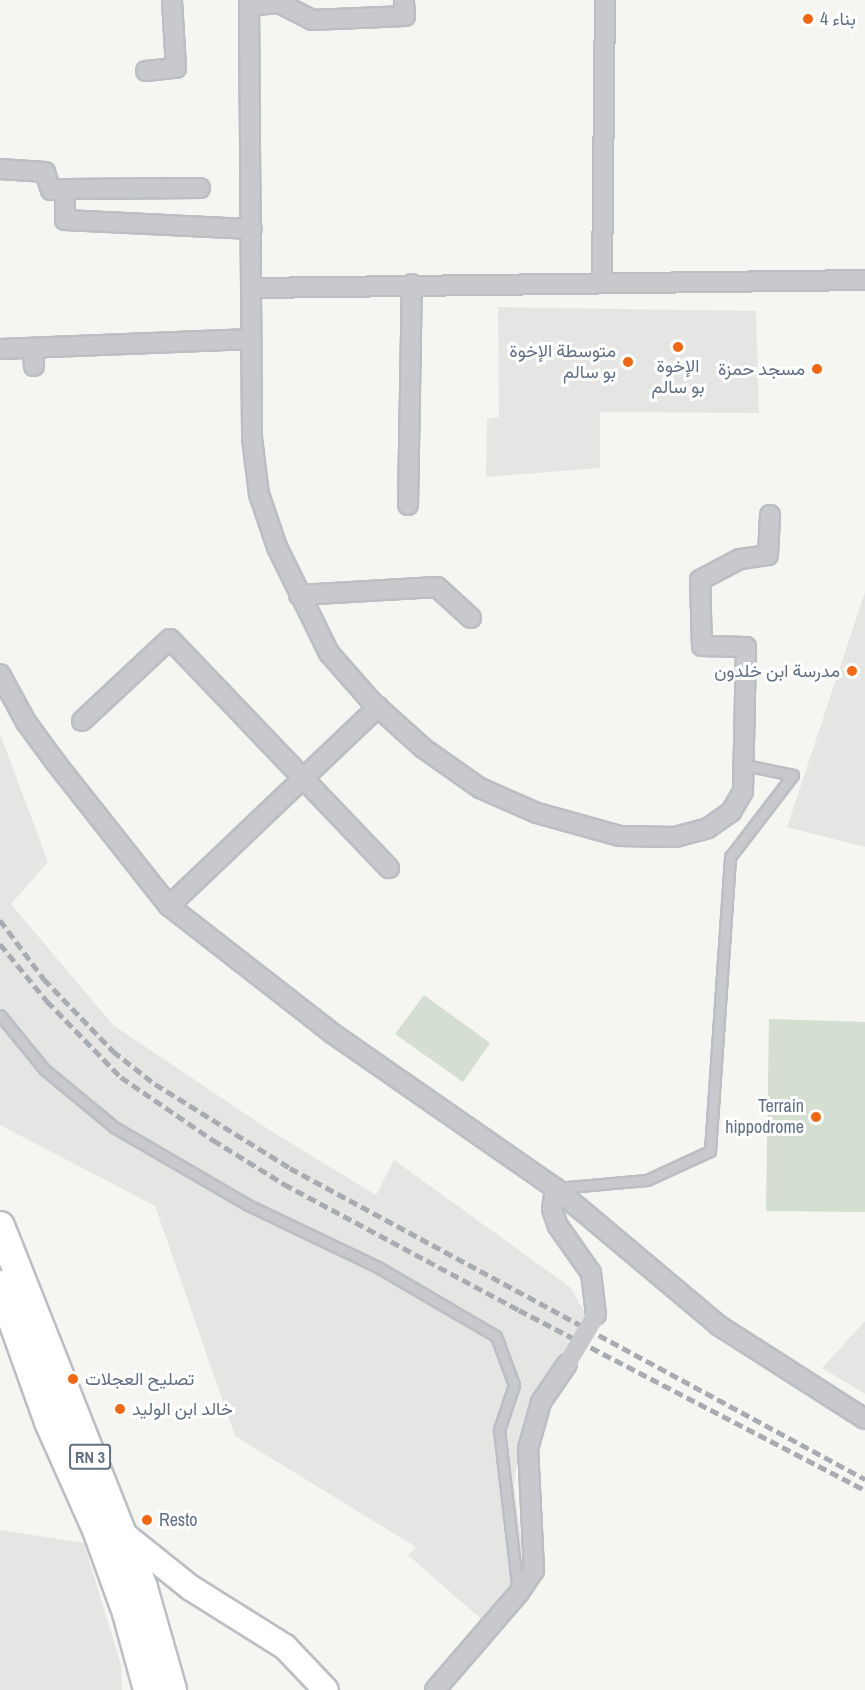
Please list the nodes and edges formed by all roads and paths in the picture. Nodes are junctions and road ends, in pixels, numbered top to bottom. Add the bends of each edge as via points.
1 (172, 0) edge
2 (404, 0) edge
3 (605, 0) edge
4 (281, 2) edge
5 (249, 3) edge
6 (146, 71) dead end
7 (0, 169) edge
8 (200, 188) dead end
9 (65, 189) junction
10 (252, 229) junction
11 (865, 280) edge
12 (602, 282) junction
13 (412, 284) junction
14 (254, 288) junction
15 (252, 339) junction
16 (33, 348) junction
17 (0, 349) edge
18 (34, 366) dead end
19 (408, 505) dead end
20 (770, 515) dead end
21 (299, 595) junction
22 (471, 618) dead end
23 (0, 674) edge
24 (378, 707) junction
25 (82, 721) dead end
26 (745, 765) junction
27 (304, 778) junction
28 (389, 868) dead end
29 (169, 906) junction
30 (0, 1015) edge
31 (555, 1188) junction
32 (0, 1226) edge
33 (0, 1285) edge
34 (865, 1419) edge
35 (122, 1532) junction
36 (518, 1594) junction
37 (148, 1690) edge
38 (172, 1690) edge
39 (326, 1690) edge
40 (435, 1690) edge

1 - 6 street via 176,68
2 - 4 street via 405,16 312,20
3 - 12 street
4 - 5 street
5 - 10 street
7 - 9 street via 45,172 51,190
8 - 9 street
9 - 10 street via 65,220
10 - 14 street
11 - 12 street
12 - 13 street
13 - 14 street
13 - 19 street
14 - 15 street
15 - 16 street
15 - 21 street via 252,438 259,494
16 - 17 street
16 - 18 street
20 - 26 street via 768,555 740,559 700,580 702,646 746,647
21 - 22 street via 437,587
21 - 24 street via 329,653
23 - 29 street via 50,755
24 - 26 street via 423,748 480,788 537,813 620,836 675,837 708,828 731,812 743,791
24 - 27 street
25 - 27 street via 170,639
26 - 31 lane via 793,775 730,857 710,1151 647,1180
27 - 28 street
27 - 29 street
29 - 31 street via 332,1033
30 - 36 lane via 44,1069 114,1127 248,1205 376,1266 496,1336 514,1385 499,1430
31 - 34 street via 718,1325
31 - 36 street, bridge via 552,1209 558,1226 591,1273 596,1315 541,1402 528,1449 534,1570
32 - 35 highway, RN 3 via 61,1388
33 - 37 highway, RN 3 via 50,1422 120,1592
35 - 38 highway, RN 3 via 143,1588
35 - 39 main road via 191,1588 285,1647
36 - 40 street

